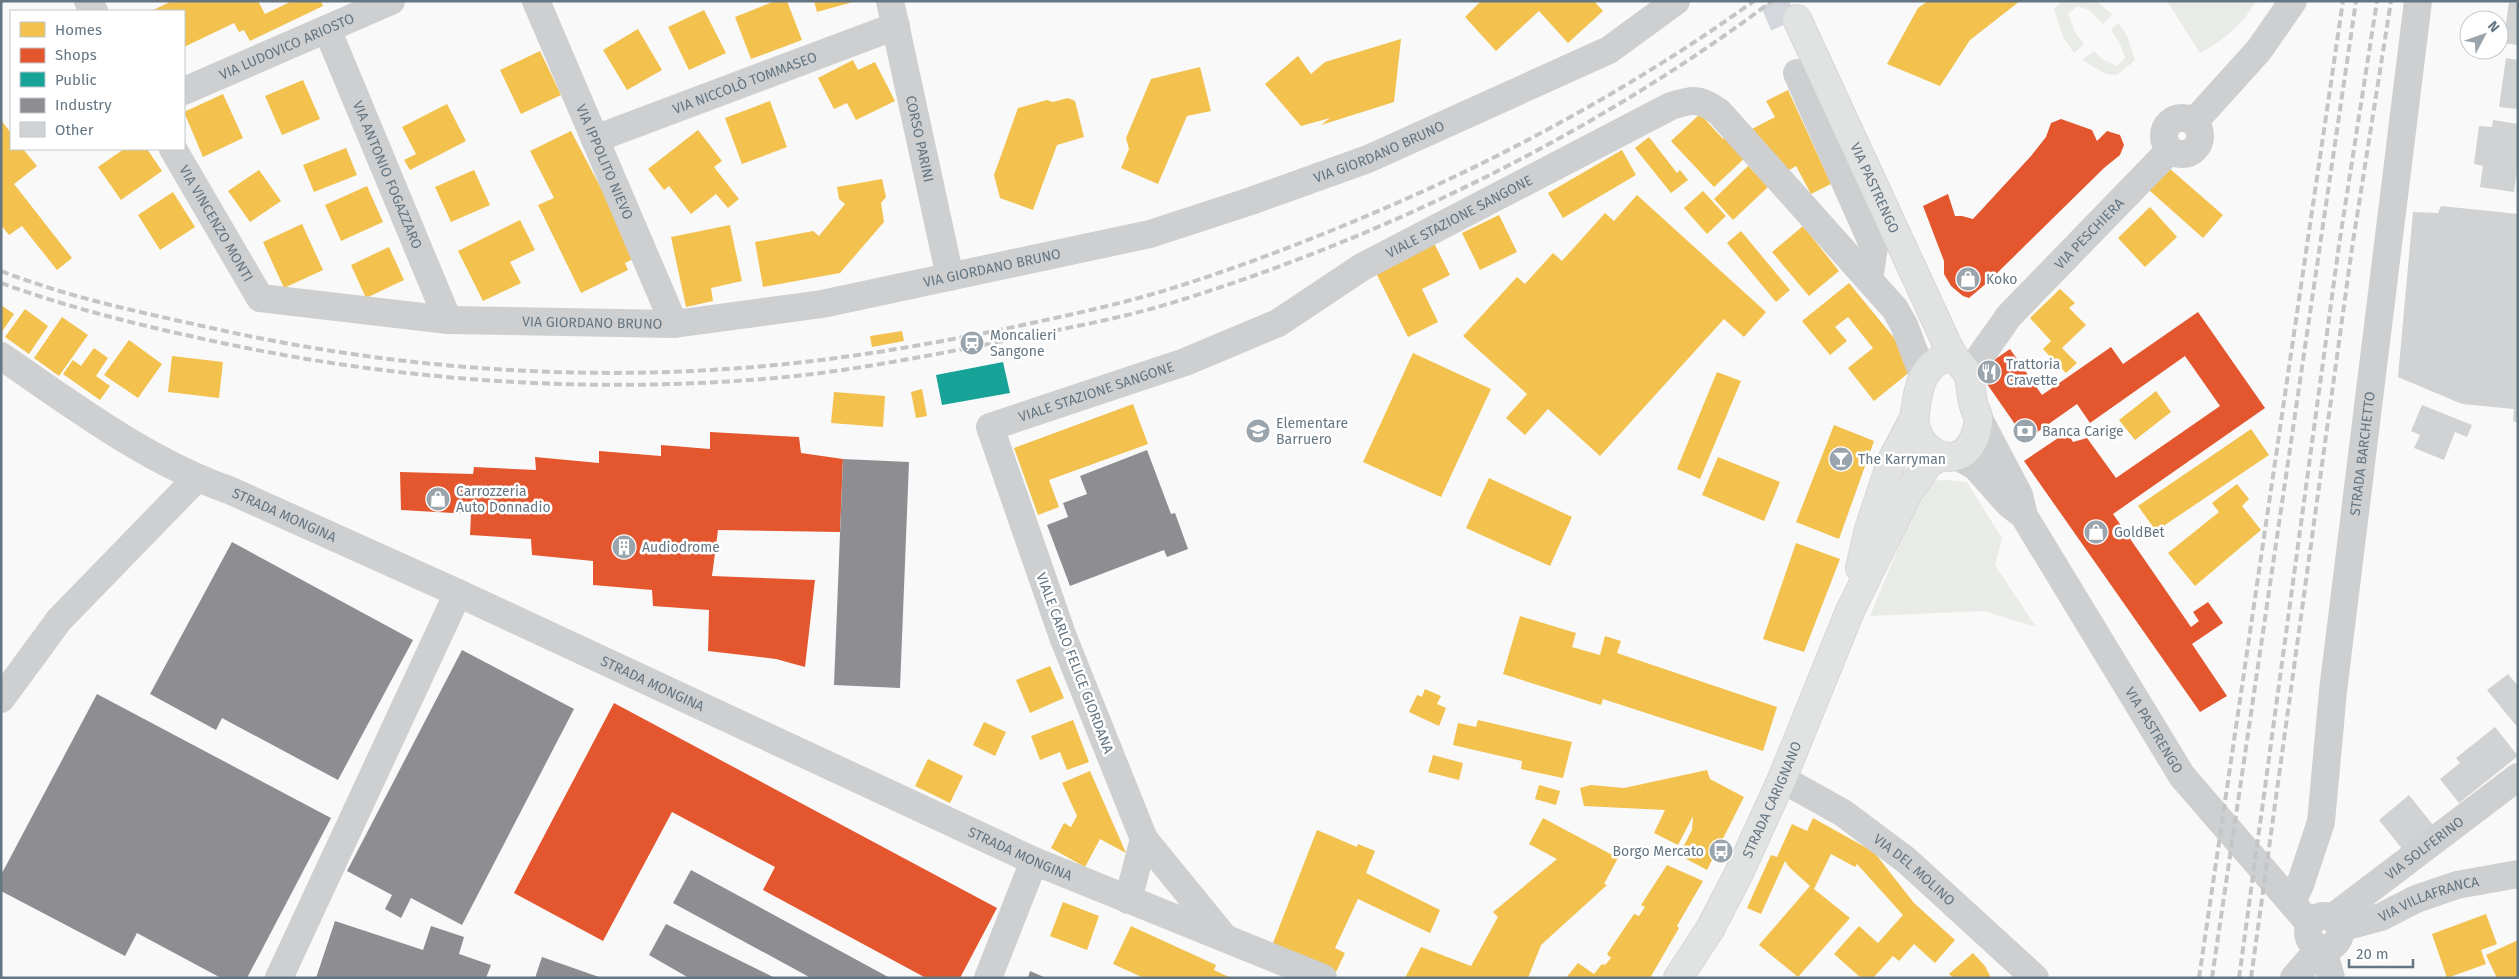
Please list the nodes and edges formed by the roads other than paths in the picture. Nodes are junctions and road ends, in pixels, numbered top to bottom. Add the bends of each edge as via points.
1 (391, 1) edge
2 (536, 1) edge
3 (1676, 1) edge
4 (2293, 1) edge
5 (2418, 1) edge
6 (893, 14) edge
7 (1791, 22) tunnel mouth
8 (327, 29) junction
9 (1797, 74) dead end
10 (185, 92) edge
11 (595, 139) junction
12 (174, 150) edge
13 (950, 277) junction
14 (1869, 280) junction
15 (260, 298) joint
16 (448, 320) junction
17 (674, 324) junction
18 (1, 356) edge
19 (1944, 368) junction
20 (1914, 418) junction
21 (1979, 419) junction
22 (990, 426) joint
23 (1948, 456) junction
24 (197, 478) junction
25 (2024, 516) junction
26 (458, 593) junction
27 (1850, 611) junction
28 (1, 700) edge
29 (2518, 777) edge
30 (1782, 779) junction
31 (1144, 839) junction
32 (1034, 861) junction
33 (2518, 874) edge
34 (1128, 900) junction
35 (2292, 901) junction
36 (2325, 933) junction
37 (1225, 939) junction
38 (278, 978) edge
39 (988, 978) edge
40 (1323, 978) edge
41 (1678, 978) edge
42 (2035, 978) edge
43 (2294, 978) edge
44 (2331, 978) edge

1 - 8 street, VIA LUDOVICO ARIOSTO
2 - 11 street, VIA IPPOLITO NIEVO
3 - 13 street, VIA GIORDANO BRUNO via 1609,50 1368,159 1251,202 1150,234
4 - 19 street, VIA PESCHIERA via 2259,50 2194,122 2183,117 2168,124 2164,140 2170,150 2008,317 1995,339 1981,352
5 - 35 street, STRADA BARCHETTO via 2333,691 2321,822
6 - 11 street, VIA NICCOLÒ TOMMASEO
6 - 13 street, CORSO PARINI
7 - 19 main road, VIA PASTRENGO
8 - 10 street, VIA LUDOVICO ARIOSTO
8 - 16 street, VIA ANTONIO FOGAZZARO
9 - 14 street via 1874,246
11 - 17 street, VIA IPPOLITO NIEVO
12 - 15 street, VIA VINCENZO MONTI
13 - 17 street, VIA GIORDANO BRUNO via 822,304
14 - 19 street, VIALE STAZIONE SANGONE via 1895,308 1904,325
14 - 22 street, VIALE STAZIONE SANGONE via 1720,112 1699,100 1690,100 1662,110 1362,267 1278,324 1185,362
15 - 16 street, VIA GIORDANO BRUNO
16 - 17 street, VIA GIORDANO BRUNO
18 - 24 street, STRADA MONGINA via 105,426
19 - 20 main road
19 - 21 main road, VIA PASTRENGO via 1973,403
20 - 23 main road, VIA PASTRENGO via 1920,439
20 - 27 main road, STRADA CARIGNANO via 1892,460 1869,530
21 - 23 main road via 1970,445
21 - 25 street, VIA PASTRENGO via 2019,495
22 - 31 street, VIALE CARLO FELICE GIORDANA via 1063,637
23 - 25 street, VIA PASTRENGO via 1976,467 2008,504
23 - 27 main road, STRADA CARIGNANO via 1929,463 1909,491
24 - 26 street, STRADA MONGINA
24 - 28 street via 59,620
25 - 35 street, VIA PASTRENGO via 2182,776
26 - 32 street, STRADA MONGINA
26 - 38 street
27 - 30 main road, STRADA CARIGNANO
29 - 36 street, VIA SOLFERINO
30 - 41 main road, STRADA CARIGNANO via 1710,929
30 - 42 street, VIA DEL MOLINO via 1844,812 1906,860
31 - 34 street
31 - 37 street, VIALE CARLO FELICE GIORDANA
32 - 34 street, STRADA MONGINA
32 - 39 street
33 - 36 street, VIA VILLAFRANCA via 2457,886 2416,899 2380,917
34 - 37 street, STRADA MONGINA
35 - 36 street, VIA PASTRENGO
36 - 43 street, VIA SOLFERINO
36 - 44 street, VIA PASTRENGO
37 - 40 street, STRADA MONGINA

